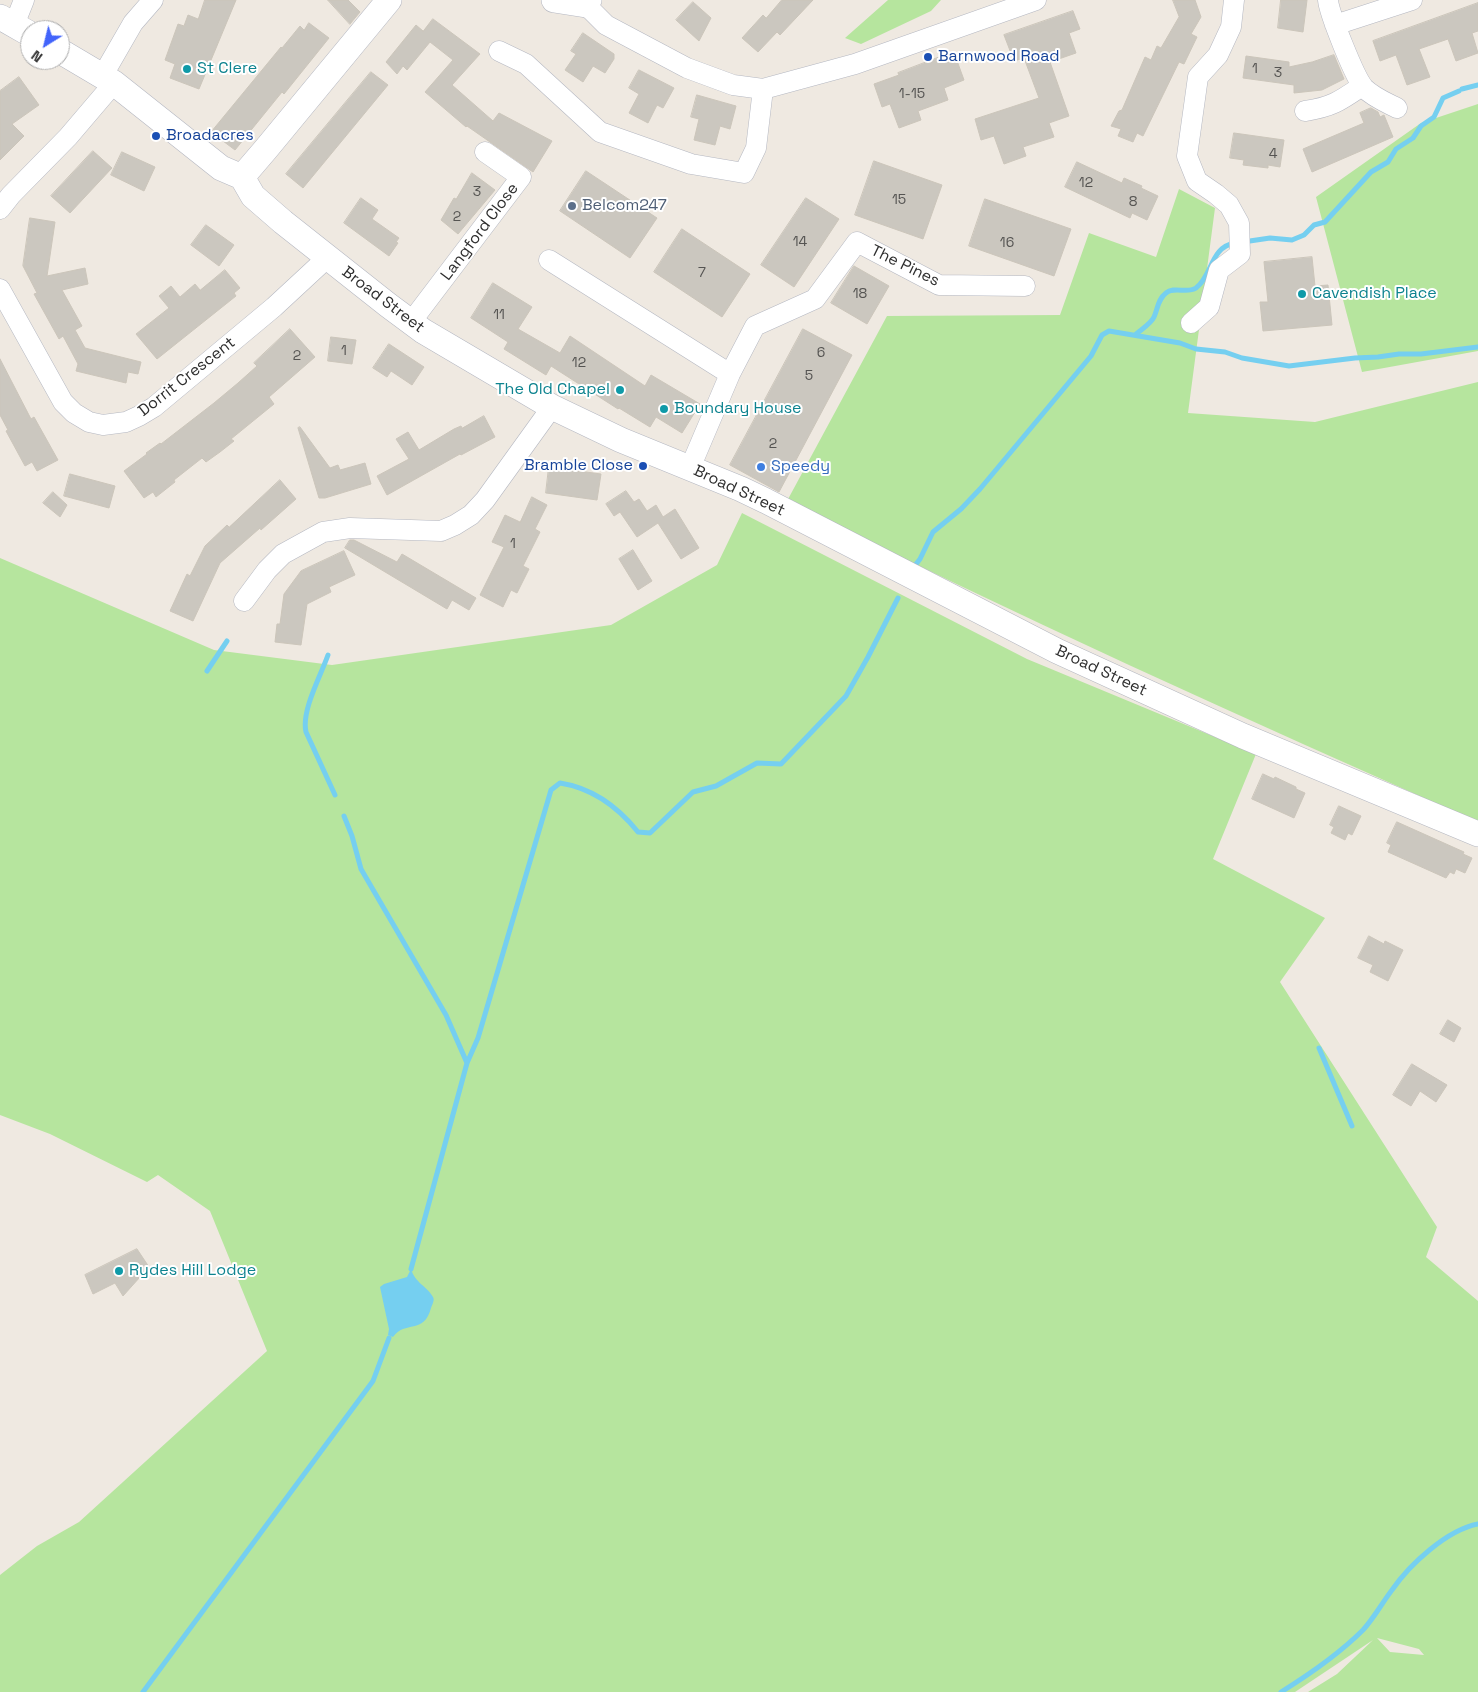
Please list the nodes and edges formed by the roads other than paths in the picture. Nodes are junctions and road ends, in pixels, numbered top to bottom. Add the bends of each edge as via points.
1 (24, 0) edge
2 (153, 0) edge
3 (389, 0) edge
4 (554, 0) edge
5 (1036, 0) edge
6 (1234, 0) edge
7 (1328, 0) edge
8 (1412, 0) edge
9 (588, 2) edge
10 (15, 25) edge
11 (1335, 25) junction
12 (499, 51) dead end
13 (70, 57) edge
14 (109, 79) junction
15 (1362, 86) junction
16 (763, 89) junction
17 (1397, 108) dead end
18 (1305, 111) dead end
19 (485, 152) dead end
20 (242, 177) junction
21 (0, 209) edge
22 (328, 257) junction
23 (549, 260) dead end
24 (1025, 286) dead end
25 (0, 289) edge
26 (411, 322) junction
27 (1191, 323) dead end
28 (730, 374) junction
29 (552, 407) junction
30 (690, 468) junction
31 (244, 601) dead end
32 (1478, 834) edge

1 - 10 street
2 - 14 street via 133,23
3 - 20 street
4 - 9 street
5 - 16 street via 855,64
6 - 27 street via 1231,27 1218,55 1198,77 1187,156 1197,181 1229,206 1239,223 1240,254 1219,270 1209,307
7 - 11 street
8 - 11 street
9 - 16 street via 606,25 687,68 733,85
11 - 15 street
12 - 16 street via 526,64 600,132 691,164 744,173 756,148
13 - 14 street
14 - 20 street via 221,168
14 - 21 street via 68,138
15 - 17 street
15 - 18 street via 1337,104
19 - 26 street, Langford Close via 521,177
20 - 22 street, Broad Street via 253,196
22 - 25 street, Dorrit Crescent via 274,307 154,406 126,422 103,425 89,422 63,402
22 - 26 street, Broad Street
23 - 28 street
24 - 28 street, The Pines via 939,285 857,242 815,299 755,326
26 - 29 street, Broad Street
28 - 30 street, The Pines
29 - 30 street, Broad Street
29 - 31 street via 485,500 455,526 440,531 350,528 323,532 283,554
30 - 32 street, Broad Street via 758,497 1058,651 1243,736

